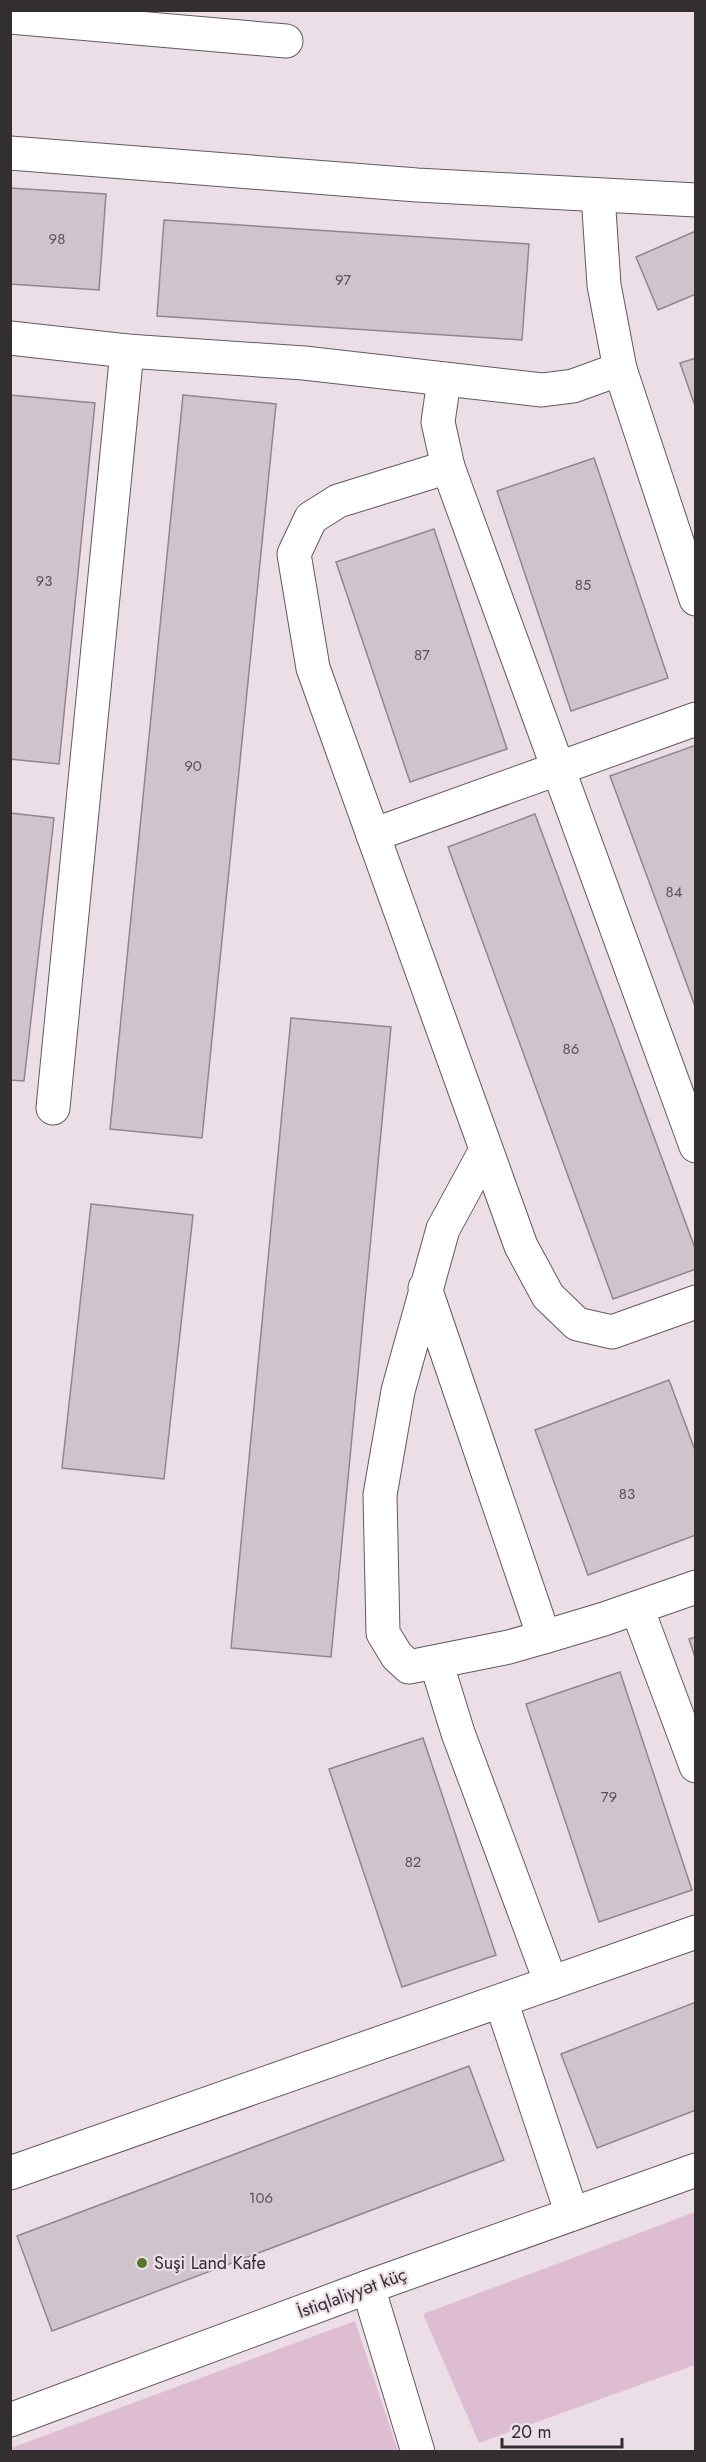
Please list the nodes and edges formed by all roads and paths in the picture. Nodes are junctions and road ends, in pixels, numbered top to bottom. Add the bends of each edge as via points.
1 (10, 17) edge
2 (286, 41) dead end
3 (10, 153) edge
4 (598, 195) junction
5 (696, 200) edge
6 (10, 338) edge
7 (127, 351) junction
8 (621, 369) junction
9 (444, 380) junction
10 (448, 467) junction
11 (696, 599) edge
12 (696, 719) edge
13 (558, 768) junction
14 (373, 835) junction
15 (53, 1108) dead end
16 (696, 1146) edge
17 (486, 1150) junction
18 (425, 1288) junction
19 (695, 1305) edge
20 (696, 1587) edge
21 (637, 1608) junction
22 (544, 1637) junction
23 (436, 1662) junction
24 (696, 1766) edge
25 (696, 1932) edge
26 (551, 1983) junction
27 (501, 2001) junction
28 (696, 2170) edge
29 (10, 2173) edge
30 (572, 2214) junction
31 (368, 2287) junction
32 (10, 2420) edge
33 (418, 2451) edge

1 - 2 street
3 - 4 street
4 - 5 street
4 - 8 street via 604,285
6 - 7 street
7 - 9 street via 304,363
7 - 15 street
8 - 9 street via 573,386 542,390
8 - 11 street
9 - 10 street via 438,422
10 - 13 street
10 - 14 street via 338,501 310,518 294,554 313,668
12 - 13 street
13 - 14 street
13 - 16 street
14 - 17 street
17 - 18 street via 442,1229
17 - 19 street via 520,1246 548,1296 577,1324 612,1332
18 - 22 street
18 - 23 street via 398,1391 380,1495 383,1633 397,1656 409,1666
20 - 21 street
21 - 22 street
21 - 24 street
22 - 23 street
23 - 26 street via 458,1733
25 - 26 street
26 - 27 street
27 - 29 street
27 - 30 street
28 - 30 street, İstiqlaliyyət küç
30 - 31 street, İstiqlaliyyət küç
31 - 32 street, İstiqlaliyyət küç
31 - 33 street

